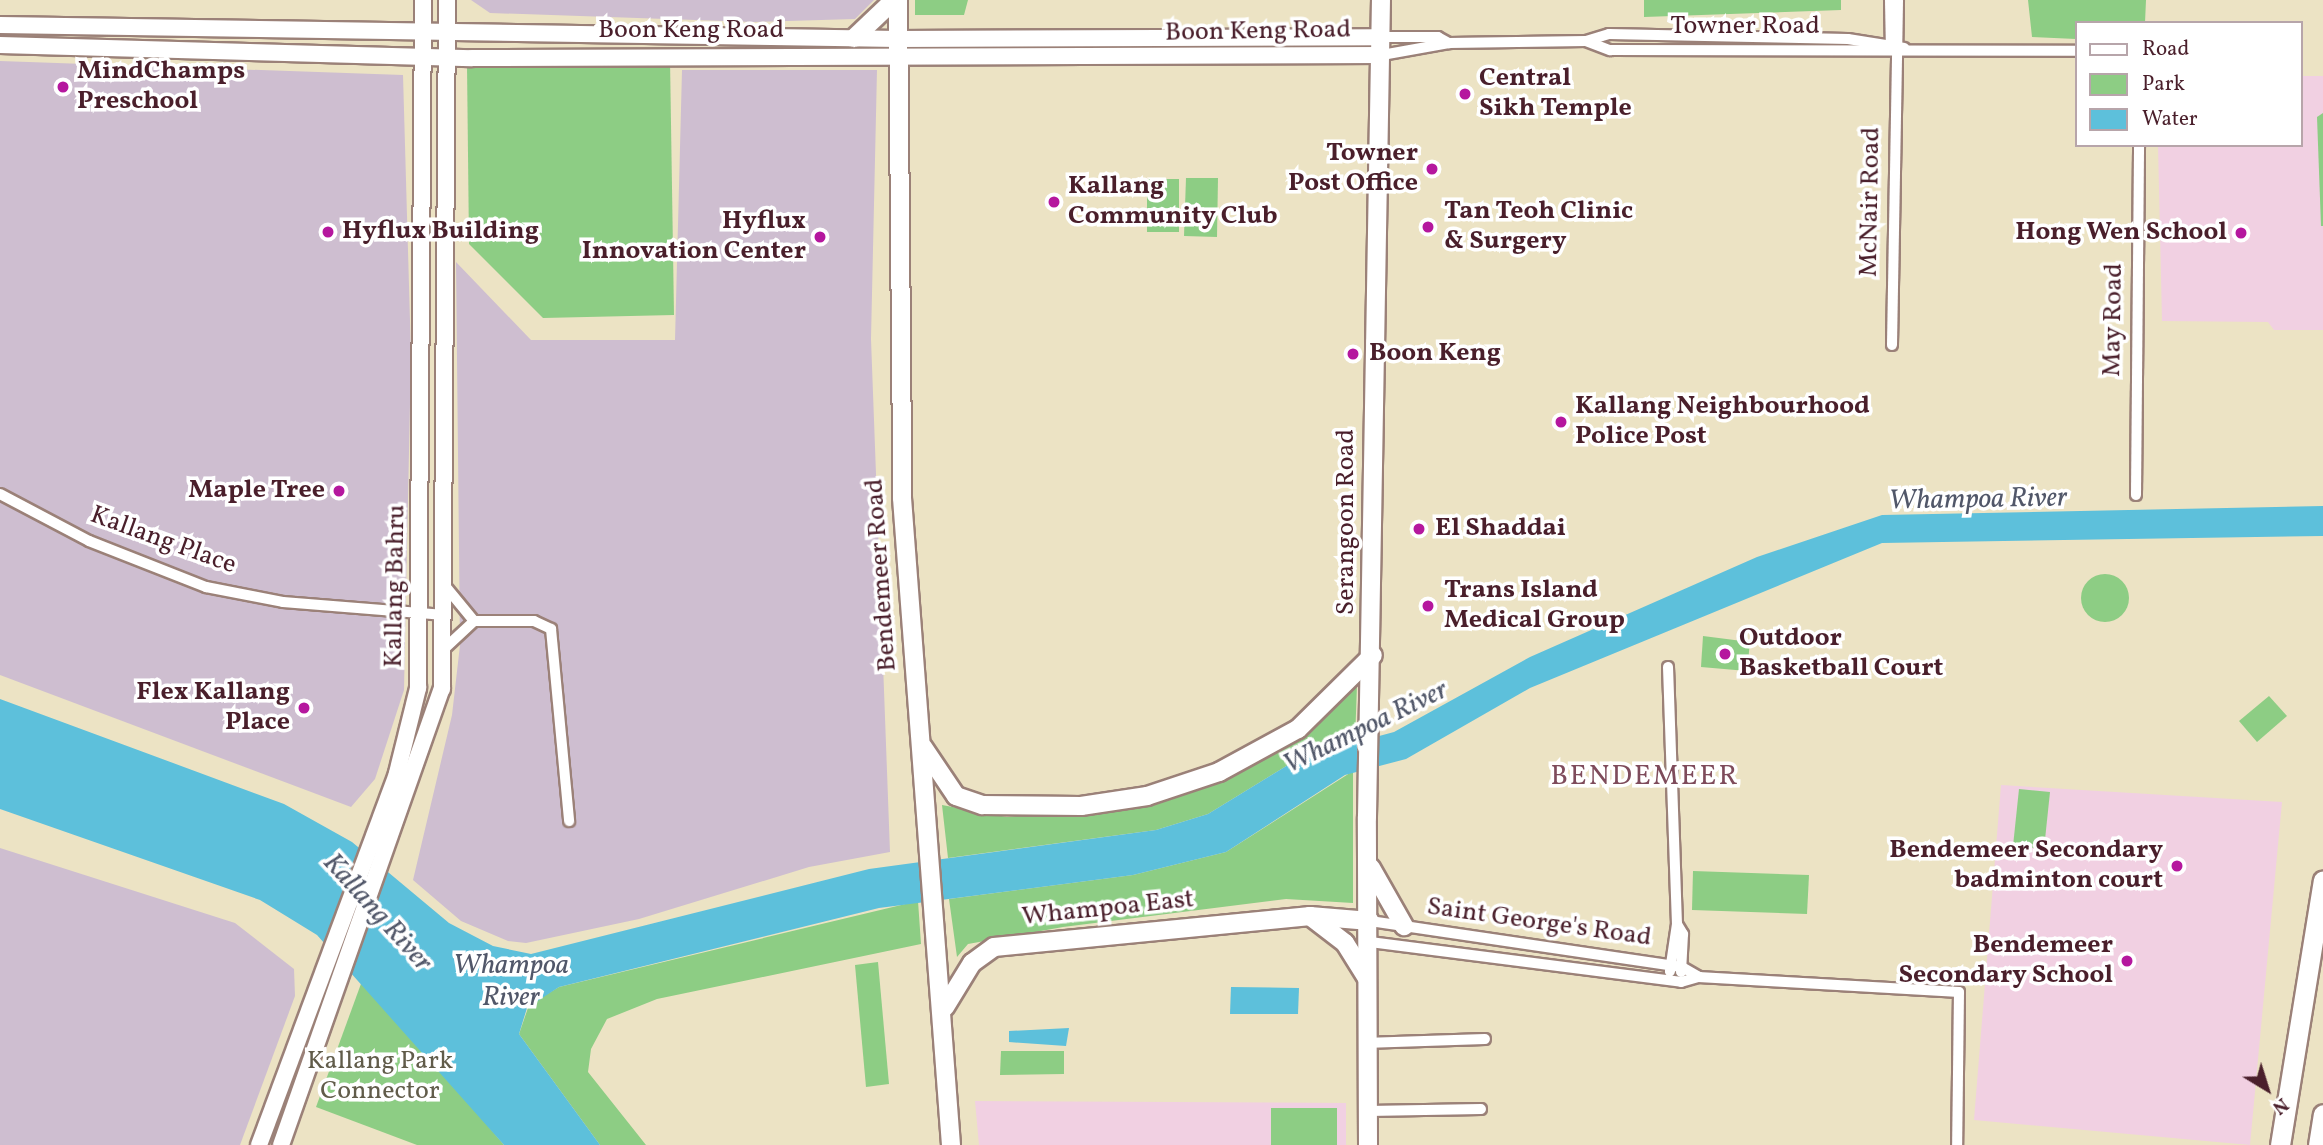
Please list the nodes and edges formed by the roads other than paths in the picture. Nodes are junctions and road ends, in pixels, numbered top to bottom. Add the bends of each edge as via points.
1 (423, 0) edge
2 (447, 0) edge
3 (896, 0) edge
4 (1381, 0) edge
5 (1890, 0) edge
6 (1898, 0) edge
7 (0, 25) edge
8 (423, 34) junction
9 (448, 35) junction
10 (854, 38) junction
11 (1449, 43) junction
12 (0, 44) edge
13 (1382, 46) junction
14 (898, 48) junction
15 (1896, 49) junction
16 (2074, 51) edge
17 (423, 57) junction
18 (449, 57) junction
19 (2139, 147) edge
20 (1892, 345) dead end
21 (0, 494) edge
22 (2136, 495) dead end
23 (446, 587) junction
24 (421, 615) junction
25 (444, 615) junction
26 (474, 621) junction
27 (443, 652) junction
28 (1373, 655) junction
29 (1668, 667) dead end
30 (921, 744) junction
31 (569, 821) dead end
32 (1369, 865) junction
33 (2323, 880) edge
34 (1310, 916) junction
35 (1370, 921) junction
36 (1677, 924) junction
37 (1404, 926) junction
38 (1370, 942) junction
39 (1671, 944) junction
40 (1648, 962) junction
41 (1676, 966) junction
42 (1699, 977) junction
43 (1367, 980) junction
44 (1669, 980) junction
45 (1681, 982) junction
46 (944, 1011) junction
47 (1485, 1039) dead end
48 (1364, 1043) junction
49 (1481, 1108) dead end
50 (1368, 1111) junction
51 (2323, 1114) edge
52 (259, 1145) edge
53 (281, 1145) edge
54 (951, 1145) edge
55 (1368, 1145) edge
56 (1958, 1145) edge
57 (2280, 1145) edge
58 (2318, 1145) edge

1 - 8 main road, Kallang Bahru
2 - 9 main road, Kallang Bahru
3 - 10 main road
3 - 14 main road, Bendemeer Road
4 - 13 main road, Serangoon Road
5 - 15 street, McNair Road
6 - 15 street, McNair Road
7 - 8 main road, Boon Keng Road
8 - 9 main road, Boon Keng Road
8 - 17 main road, Kallang Bahru
9 - 10 main road, Boon Keng Road
9 - 18 main road, Kallang Bahru
10 - 14 main road, Boon Keng Road
11 - 13 street, Towner Road
11 - 13 street, Towner Road via 1438,37
11 - 15 street, Towner Road via 1586,41 1609,34
12 - 17 main road, Boon Keng Road
13 - 14 main road, Boon Keng Road
13 - 28 main road, Serangoon Road
14 - 18 main road, Boon Keng Road
14 - 30 main road, Bendemeer Road via 902,498
15 - 16 street, Towner Road
15 - 20 street, McNair Road
17 - 18 main road, Boon Keng Road
17 - 24 main road, Kallang Bahru
18 - 23 main road, Kallang Bahru
19 - 22 street, May Road
21 - 24 street, Kallang Place via 89,541 206,587 283,602
23 - 25 main road, Kallang Bahru
23 - 26 street, Kallang Bahru
24 - 25 street, Kallang Place
24 - 52 main road, Kallang Bahru via 418,688 375,833
25 - 27 main road, Kallang Bahru
26 - 27 street, Kallang Bahru via 452,635
26 - 31 street via 534,621 551,629
27 - 53 main road, Kallang Bahru via 442,689 392,842
28 - 30 main road via 1297,729 1219,772 1146,796 1081,806 982,805 956,796
28 - 32 main road, Serangoon Road
29 - 36 street
30 - 46 main road, Bendemeer Road
32 - 35 main road, Serangoon Road
32 - 37 main road
33 - 57 highway
34 - 35 main road, Whampoa East
34 - 43 main road via 1345,943
34 - 46 main road, Whampoa East via 994,947 972,963
35 - 37 street, Saint George's Road
35 - 38 main road, Serangoon Road
36 - 39 street
36 - 41 street via 1683,934
37 - 40 street, Saint George's Road
38 - 43 main road, Serangoon Road
38 - 44 street, Saint George's Road
39 - 40 street
39 - 41 street
40 - 41 street, Saint George's Road
41 - 42 street, Saint George's Road
41 - 44 street
41 - 45 street
42 - 45 street, Saint George's Road
42 - 56 street, Saint George's Road via 1959,992
43 - 48 main road, Serangoon Road
44 - 45 street, Saint George's Road
46 - 54 main road, Bendemeer Road
47 - 48 street
48 - 50 main road, Serangoon Road
49 - 50 street
50 - 55 main road, Serangoon Road
51 - 58 highway

